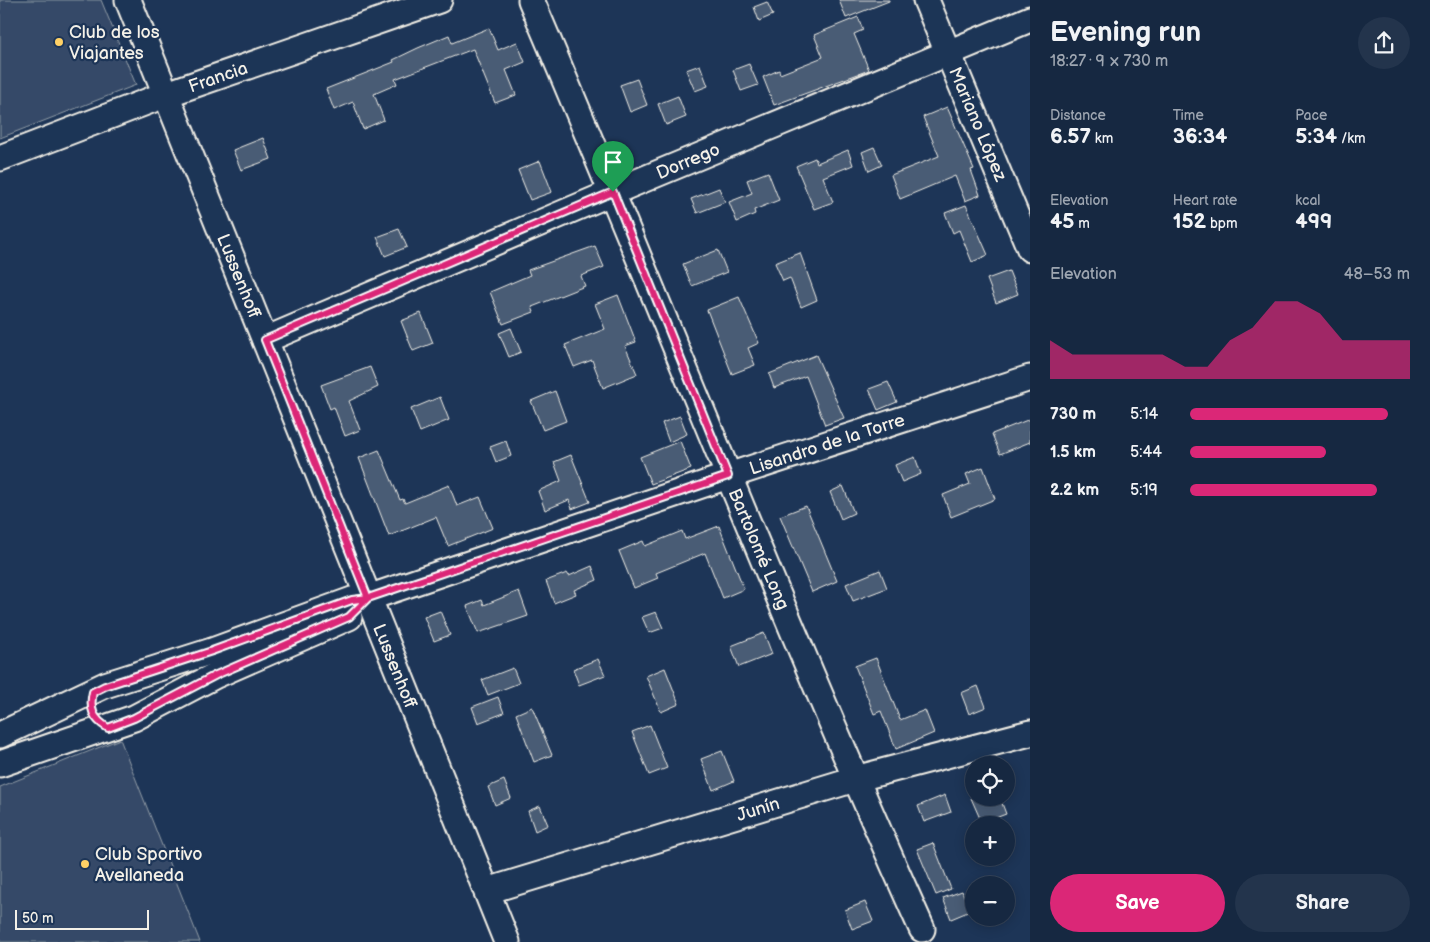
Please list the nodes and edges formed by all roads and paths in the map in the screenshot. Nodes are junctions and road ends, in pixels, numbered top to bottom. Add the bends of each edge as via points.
1 (128, 0) edge
2 (439, 0) edge
3 (531, 0) edge
4 (926, 0) edge
5 (1030, 19) edge
6 (948, 52) junction
7 (167, 94) junction
8 (0, 158) edge
9 (613, 192) junction
10 (1030, 249) edge
11 (265, 340) junction
12 (1030, 378) edge
13 (728, 476) junction
14 (368, 598) junction
15 (118, 681) junction
16 (93, 692) junction
17 (134, 718) junction
18 (108, 728) junction
19 (7, 732) edge
20 (1030, 733) edge
21 (23, 755) junction
22 (0, 764) edge
23 (855, 780) junction
24 (487, 891) junction
25 (922, 929) dead end
26 (507, 942) edge

1 - 7 street, Lussenhoff
2 - 7 street, Francia
3 - 9 street, Bartolomé Long
4 - 6 street, Mariano López
5 - 6 street, Dorrego
6 - 9 street, Dorrego
6 - 10 street, Mariano López
7 - 8 street, Francia
7 - 11 street, Lussenhoff
9 - 11 street, Dorrego
9 - 13 street, Bartolomé Long
11 - 14 street, Lussenhoff
12 - 13 street, Lisandro de la Torre
13 - 14 street, Lisandro de la Torre
13 - 23 street, Bartolomé Long
14 - 15 street, Lisandro de la Torre via 352,600
14 - 17 street, Lisandro de la Torre via 349,617 216,675
14 - 24 street, Lussenhoff
15 - 16 street, Lisandro de la Torre
15 - 17 street via 135,692
16 - 18 street via 92,711
16 - 19 street, Lisandro de la Torre
17 - 18 street, Lisandro de la Torre
18 - 21 street, Lisandro de la Torre
19 - 21 street
20 - 23 street, Junín
21 - 22 street, Lisandro de la Torre
23 - 24 street, Junín
23 - 25 street, Bartolomé Long
24 - 26 street, Lussenhoff

